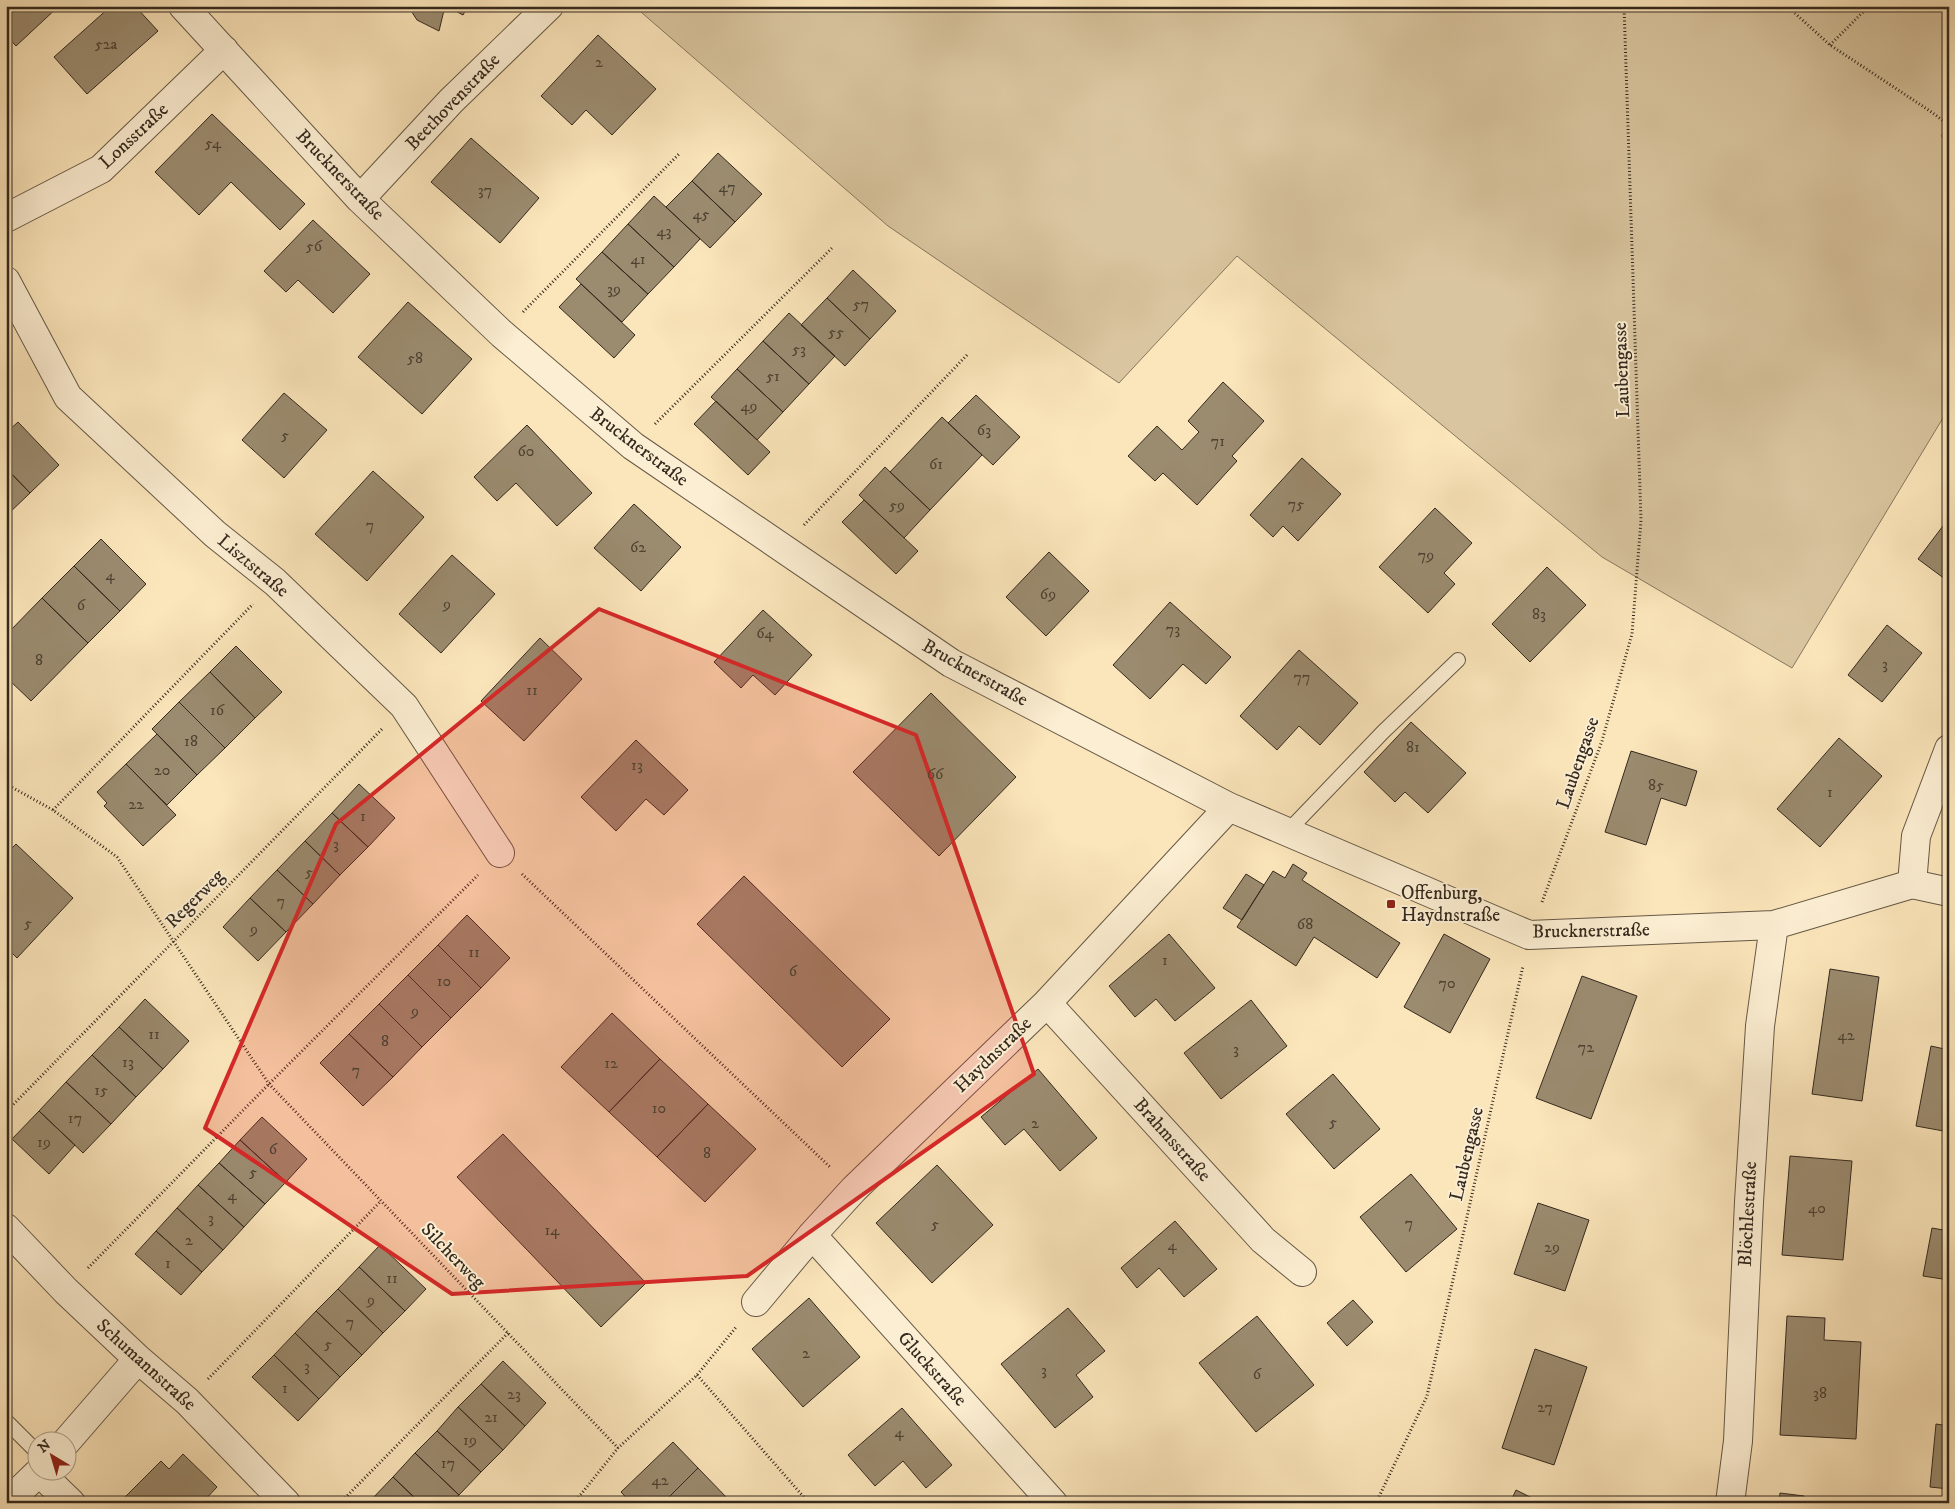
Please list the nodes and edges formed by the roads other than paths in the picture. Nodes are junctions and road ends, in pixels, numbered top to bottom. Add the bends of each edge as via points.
1 (183, 6) edge
2 (549, 6) edge
3 (224, 50) junction
4 (360, 199) junction
5 (6, 218) edge
6 (6, 281) edge
7 (1458, 660) dead end
8 (1949, 748) edge
9 (1229, 807) junction
10 (1287, 832) junction
11 (500, 853) road end
12 (1912, 884) junction
13 (1949, 892) edge
14 (1774, 925) junction
15 (1047, 1003) junction
16 (6, 1228) edge
17 (812, 1235) junction
18 (1302, 1272) dead end
19 (756, 1302) road end
20 (138, 1359) junction
21 (6, 1421) edge
22 (75, 1432) edge
23 (28, 1443) edge
24 (29, 1482) edge
25 (49, 1482) edge
26 (8, 1503) edge
27 (71, 1503) edge
28 (286, 1503) edge
29 (1053, 1503) edge
30 (1730, 1503) edge

1 - 3 street, Brucknerstraße
2 - 4 street, Beethovenstraße via 451,101
3 - 4 street, Brucknerstraße
3 - 5 street, Lonsstraße via 101,169
4 - 9 street, Brucknerstraße via 502,334 633,446 951,663
6 - 11 street, Lisztstraße via 68,397 215,534 275,582 404,706
7 - 10 lane
8 - 12 street via 1916,836
9 - 10 street, Brucknerstraße
9 - 15 street, Haydnstraße
10 - 14 street, Brucknerstraße via 1529,935
12 - 13 street, Brucknerstraße
12 - 14 street, Brucknerstraße
14 - 30 street, Blöchlestraße via 1760,1026 1748,1202 1738,1441
15 - 17 street, Haydnstraße via 854,1189
15 - 18 street, Brahmsstraße via 1263,1240
16 - 20 street, Schumannstraße
17 - 19 street, Haydnstraße
17 - 29 street, Gluckstraße
20 - 22 street
20 - 28 street, Schumannstraße via 187,1401
21 - 23 lane
24 - 26 street
25 - 27 street

